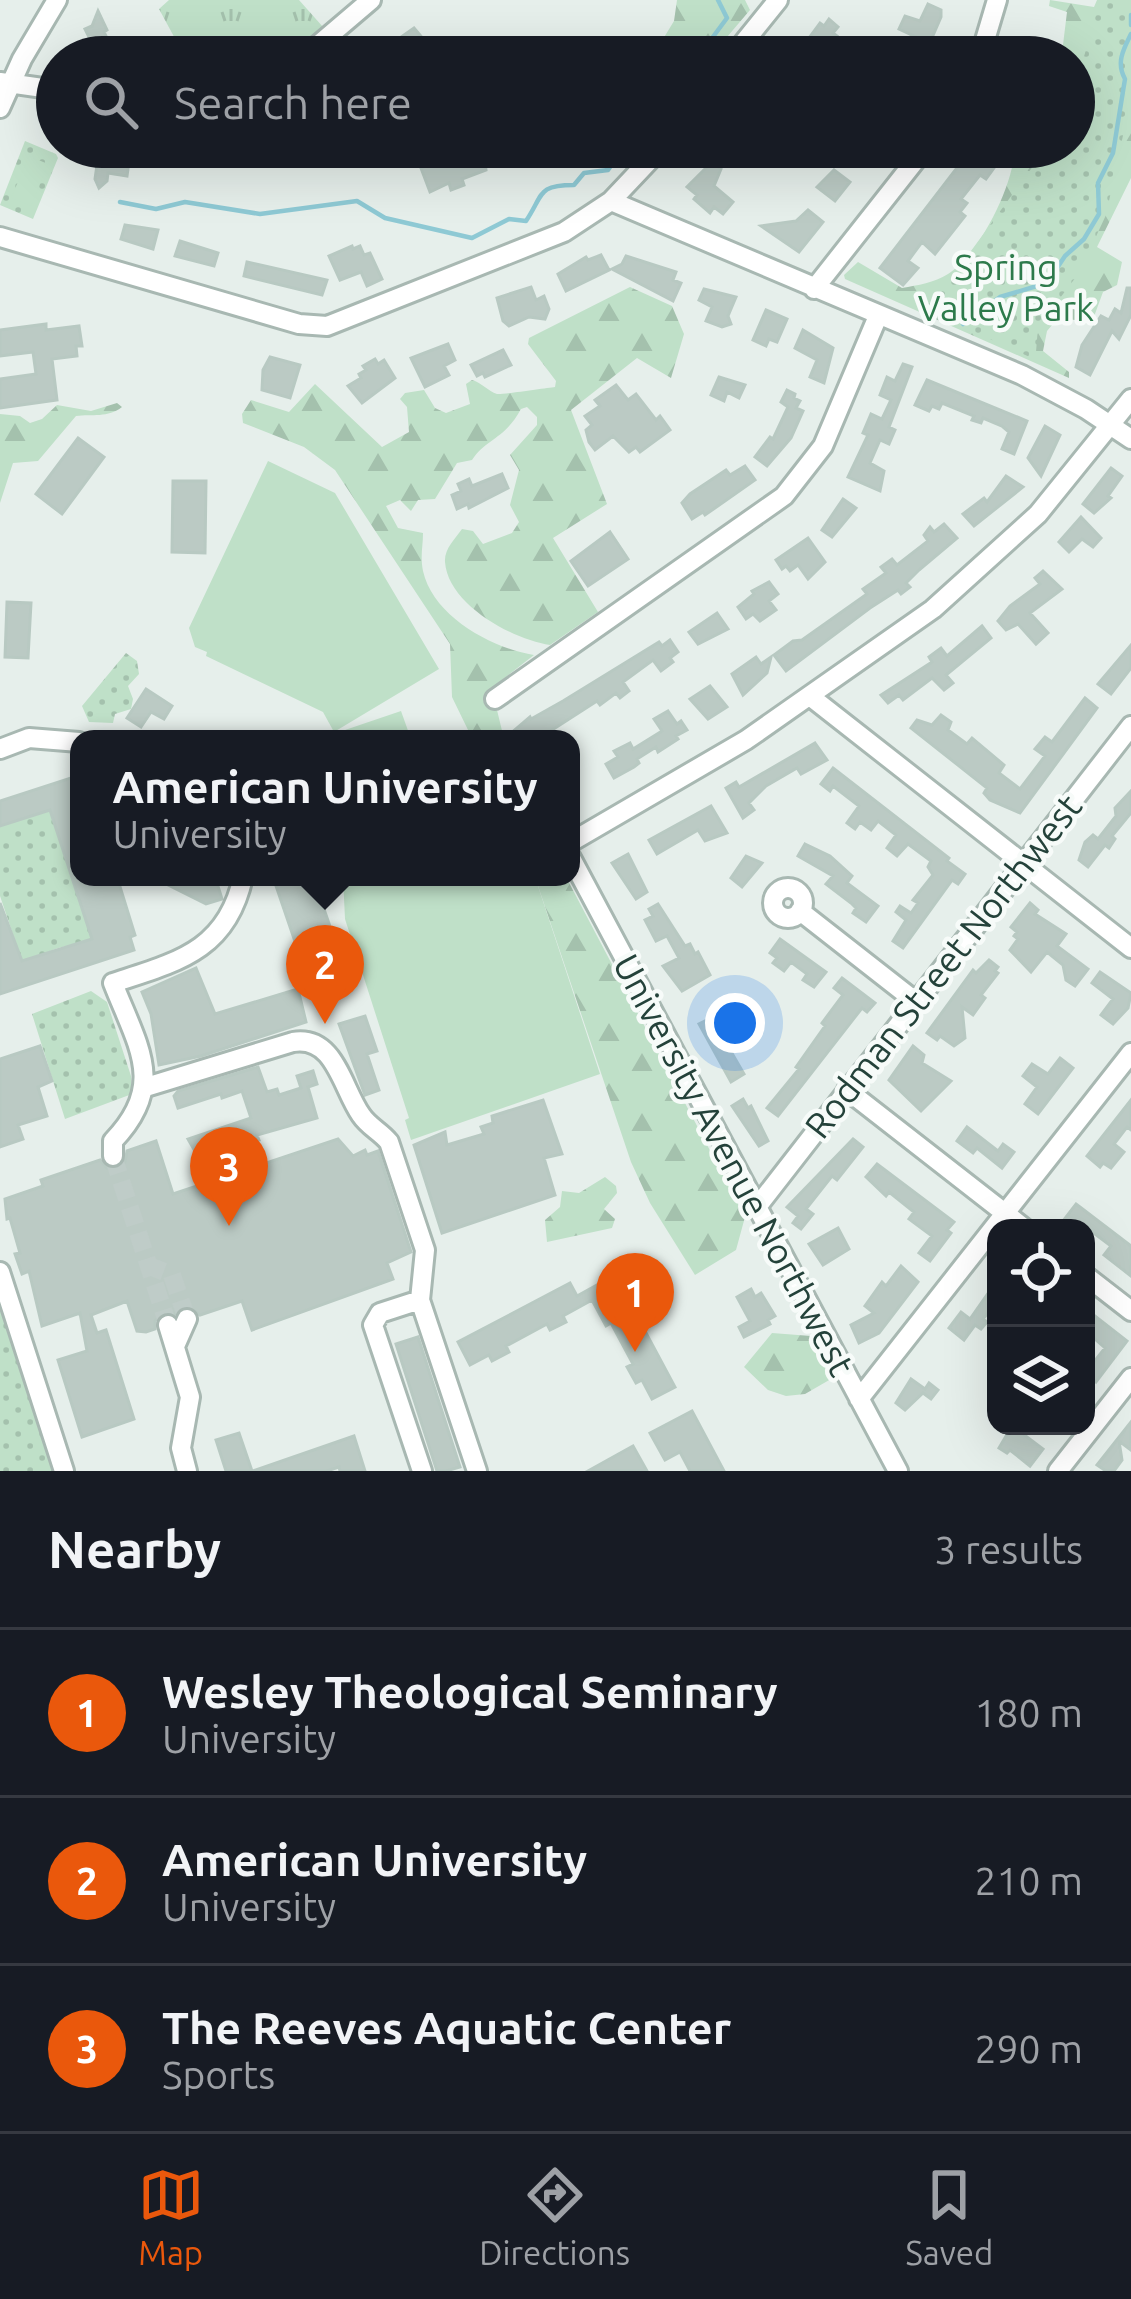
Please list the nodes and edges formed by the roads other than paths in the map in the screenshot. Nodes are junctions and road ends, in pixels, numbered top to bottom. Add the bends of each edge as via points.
1 (57, 0) edge
2 (371, 0) edge
3 (778, 0) edge
4 (997, 0) edge
5 (329, 36) edge
6 (750, 36) edge
7 (986, 36) edge
8 (5, 83) edge
9 (36, 87) edge
10 (0, 108) edge
11 (642, 168) edge
12 (909, 168) edge
13 (611, 201) junction
14 (0, 237) edge
15 (814, 289) junction
16 (878, 316) junction
17 (1131, 399) edge
18 (1112, 424) junction
19 (1131, 439) edge
20 (811, 697) junction
21 (494, 699) dead end
22 (1131, 726) edge
23 (70, 741) edge
24 (0, 749) edge
25 (580, 837) edge
26 (1023, 864) junction
27 (580, 875) edge
28 (241, 886) edge
29 (800, 911) dead end
30 (1131, 949) edge
31 (915, 1001) junction
32 (1131, 1052) edge
33 (146, 1087) junction
34 (847, 1090) junction
35 (113, 1156) dead end
36 (757, 1207) junction
37 (1005, 1213) junction
38 (1013, 1219) edge
39 (0, 1272) edge
40 (1095, 1283) edge
41 (420, 1300) junction
42 (1131, 1312) edge
43 (177, 1329) tunnel mouth
44 (1131, 1378) edge
45 (860, 1400) junction
46 (64, 1471) edge
47 (187, 1471) edge
48 (422, 1471) edge
49 (477, 1471) edge
50 (898, 1471) edge
51 (1058, 1471) edge

1 - 8 street
2 - 5 street
3 - 6 street
4 - 7 street
8 - 9 street
8 - 10 street
11 - 13 street
12 - 15 street
13 - 14 street via 547,240 327,326
13 - 15 street
15 - 16 street
16 - 18 street via 1022,375
16 - 21 street via 823,446 792,489
17 - 18 street
18 - 19 street
18 - 20 street via 984,567
20 - 25 street
20 - 26 street
22 - 26 street, Rodman Street Northwest
23 - 24 street via 29,738
26 - 30 street
26 - 31 street, Rodman Street Northwest
27 - 36 street, University Avenue Northwest
28 - 33 street via 235,910 207,944 113,983
29 - 31 street
31 - 34 street, Rodman Street Northwest
32 - 37 street
33 - 35 street via 134,1119 113,1141
33 - 41 street via 292,1042 326,1051 359,1112 388,1142 425,1250
34 - 36 street, Rodman Street Northwest
34 - 37 street
36 - 45 street, University Avenue Northwest
37 - 38 street
37 - 45 street
39 - 46 street
40 - 42 street
41 - 48 street via 380,1313 374,1325
41 - 49 street
43 - 47 street via 190,1397 181,1448
44 - 51 street
45 - 50 street, University Avenue Northwest

